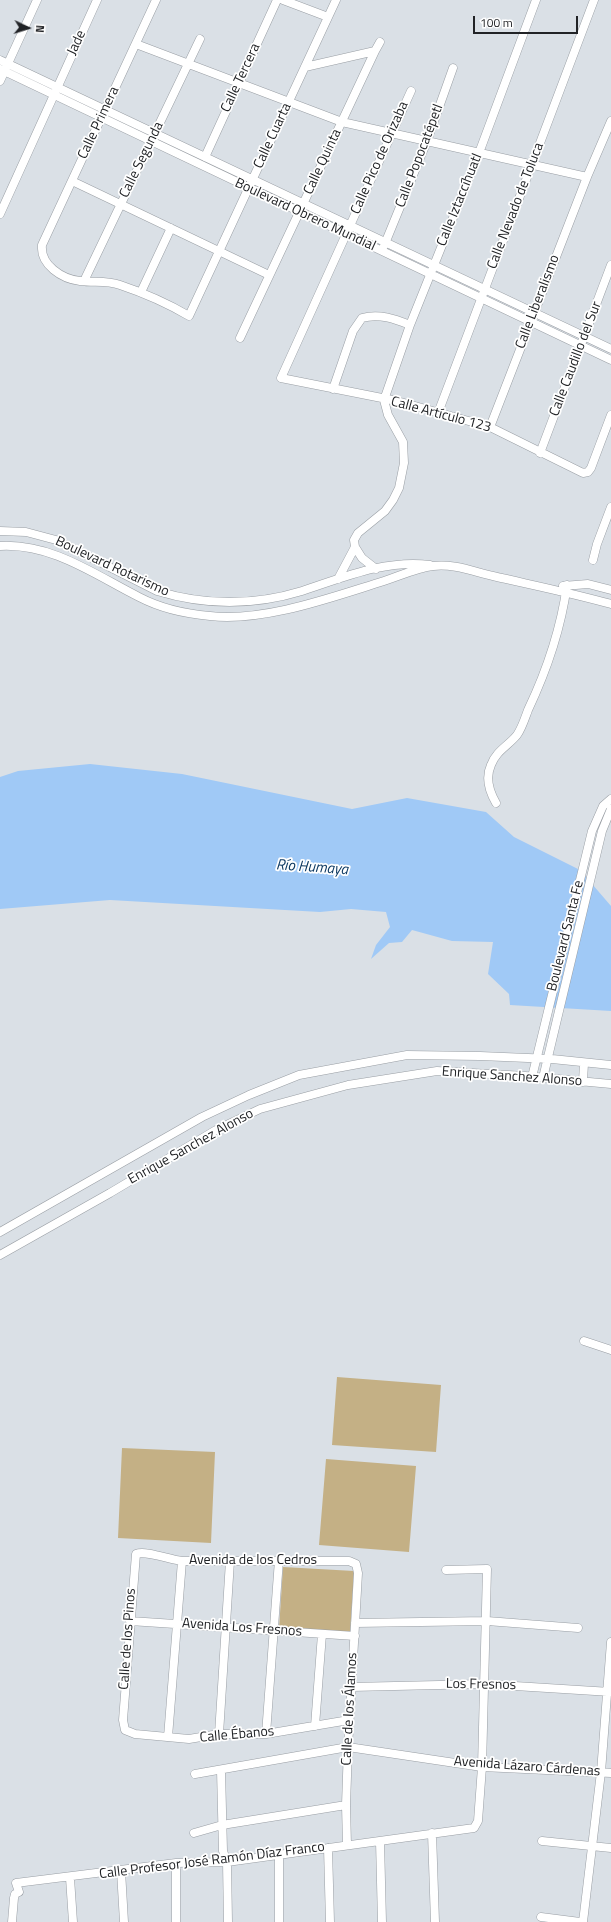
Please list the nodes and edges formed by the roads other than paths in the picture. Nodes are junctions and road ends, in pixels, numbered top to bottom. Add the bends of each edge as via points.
1 (37, 0) edge
2 (97, 0) edge
3 (156, 0) edge
4 (277, 0) edge
5 (283, 0) edge
6 (336, 0) edge
7 (536, 0) edge
8 (594, 0) edge
9 (328, 17) junction
10 (200, 39) dead end
11 (380, 42) dead end
12 (136, 44) junction
13 (375, 51) junction
14 (0, 60) edge
15 (8, 63) junction
16 (188, 64) junction
17 (305, 67) junction
18 (453, 68) dead end
19 (2, 70) edge
20 (0, 81) edge
21 (238, 83) junction
22 (56, 91) junction
23 (411, 91) dead end
24 (289, 102) junction
25 (105, 110) junction
26 (101, 118) junction
27 (611, 121) edge
28 (342, 122) junction
29 (155, 133) junction
30 (392, 133) junction
31 (151, 141) junction
32 (427, 141) junction
33 (479, 153) junction
34 (205, 157) junction
35 (532, 164) junction
36 (587, 177) junction
37 (72, 181) junction
38 (251, 184) junction
39 (121, 204) junction
40 (301, 207) junction
41 (0, 214) edge
42 (171, 228) junction
43 (348, 230) junction
44 (385, 243) junction
45 (219, 251) junction
46 (382, 251) junction
47 (434, 265) junction
48 (611, 266) edge
49 (431, 273) junction
50 (269, 275) junction
51 (84, 281) junction
52 (485, 288) junction
53 (141, 292) junction
54 (482, 297) junction
55 (535, 312) junction
56 (531, 320) junction
57 (410, 325) junction
58 (240, 338) dead end
59 (582, 341) junction
60 (611, 349) edge
61 (611, 360) edge
62 (281, 378) joint
63 (333, 389) junction
64 (384, 400) junction
65 (438, 413) junction
66 (611, 415) edge
67 (490, 427) junction
68 (540, 453) junction
69 (611, 507) edge
70 (0, 531) edge
71 (0, 546) edge
72 (355, 547) junction
73 (593, 560) dead end
74 (434, 565) junction
75 (376, 569) junction
76 (338, 579) junction
77 (567, 589) junction
78 (611, 590) edge
79 (611, 604) edge
80 (611, 799) edge
81 (496, 803) dead end
82 (611, 810) edge
83 (536, 1059) junction
84 (547, 1059) junction
85 (584, 1063) junction
86 (611, 1065) edge
87 (532, 1077) junction
88 (543, 1078) junction
89 (583, 1082) junction
90 (611, 1084) edge
91 (0, 1232) edge
92 (0, 1254) edge
93 (584, 1341) dead end
94 (611, 1350) edge
95 (141, 1553) joint
96 (279, 1560) junction
97 (182, 1561) junction
98 (230, 1561) junction
99 (446, 1570) dead end
100 (358, 1573) joint
101 (130, 1621) junction
102 (487, 1621) junction
103 (178, 1623) junction
104 (355, 1623) junction
105 (226, 1627) junction
106 (578, 1628) dead end
107 (274, 1630) junction
108 (322, 1634) junction
109 (354, 1636) junction
110 (611, 1642) edge
111 (483, 1684) junction
112 (351, 1687) junction
113 (609, 1692) edge
114 (350, 1720) junction
115 (315, 1726) junction
116 (125, 1730) joint
117 (219, 1734) junction
118 (266, 1734) junction
119 (168, 1737) junction
120 (348, 1747) junction
121 (482, 1767) junction
122 (221, 1770) junction
123 (601, 1772) junction
124 (611, 1773) edge
125 (195, 1774) dead end
126 (346, 1805) junction
127 (222, 1825) junction
128 (194, 1833) dead end
129 (432, 1833) junction
130 (380, 1841) junction
131 (542, 1841) dead end
132 (347, 1845) junction
133 (592, 1846) junction
134 (328, 1848) junction
135 (611, 1848) edge
136 (279, 1855) junction
137 (226, 1862) junction
138 (176, 1863) junction
139 (121, 1871) junction
140 (70, 1878) junction
141 (541, 1917) dead end
142 (12, 1922) edge
143 (73, 1922) edge
144 (124, 1922) edge
145 (176, 1922) edge
146 (228, 1922) edge
147 (279, 1922) edge
148 (330, 1922) edge
149 (382, 1922) edge
150 (435, 1922) edge
151 (582, 1922) edge

1 - 15 street
2 - 22 street, Jade
3 - 12 street, Calle Primera
4 - 21 street, Calle Tercera
5 - 9 street
6 - 9 street, Calle Cuarta
7 - 33 street, Calle Iztaccíhuatl
8 - 35 street, Calle Nevado de Toluca
9 - 17 street, Calle Cuarta
10 - 16 street, Calle Segunda
11 - 13 street, Calle Quinta
12 - 16 street
12 - 25 street, Calle Primera
13 - 17 street
13 - 28 street, Calle Quinta
14 - 15 street, Boulevard Obrero Mundial
15 - 19 street
15 - 22 street, Boulevard Obrero Mundial
16 - 21 street
16 - 29 street, Calle Segunda
17 - 24 street, Calle Cuarta
18 - 32 street, Calle Popocatépetl
19 - 20 street
19 - 22 street, Boulevard Obrero Mundial
21 - 24 street
21 - 34 street, Calle Tercera
22 - 25 street, Boulevard Obrero Mundial
22 - 26 street, Boulevard Obrero Mundial
22 - 41 street, Jade
23 - 30 street, Calle Pico de Orizaba
24 - 28 street
24 - 38 street, Calle Cuarta
25 - 26 street, Calle Primera
25 - 29 street, Boulevard Obrero Mundial
26 - 31 street, Boulevard Obrero Mundial
26 - 37 street, Calle Primera
27 - 36 street, Calle Liberalismo
28 - 30 street
28 - 40 street, Calle Quinta
29 - 31 street, Calle Segunda
29 - 34 street, Boulevard Obrero Mundial
30 - 32 street
30 - 43 street, Calle Pico de Orizaba
31 - 38 street, Boulevard Obrero Mundial
31 - 39 street, Calle Segunda
32 - 33 street
32 - 44 street, Calle Popocatépetl
33 - 35 street
33 - 47 street, Calle Iztaccíhuatl
34 - 38 street, Boulevard Obrero Mundial
35 - 36 street
35 - 52 street, Calle Nevado de Toluca
36 - 55 street, Calle Liberalismo
37 - 39 street
37 - 51 street, Calle Primera via 42,245 42,257 61,274
38 - 40 street, Boulevard Obrero Mundial
38 - 45 street, Calle Cuarta
39 - 42 street
39 - 51 street, Calle Segunda
40 - 43 street, Boulevard Obrero Mundial
40 - 50 street, Calle Quinta
42 - 45 street
42 - 53 street
43 - 44 street, Boulevard Obrero Mundial
43 - 46 street, Boulevard Obrero Mundial
43 - 62 street, Calle Pico de Orizaba
44 - 46 street, Calle Popocatépetl
44 - 47 street, Boulevard Obrero Mundial
45 - 50 street
45 - 53 street, Calle Cuarta via 189,316 166,302
46 - 49 street, Boulevard Obrero Mundial
47 - 49 street, Calle Iztaccíhuatl
47 - 52 street, Boulevard Obrero Mundial
48 - 59 street, Calle Caudillo del Sur
49 - 54 street, Boulevard Obrero Mundial
49 - 57 street, Calle Iztaccíhuatl
50 - 58 street, Calle Quinta
51 - 53 street via 108,282
52 - 54 street, Calle Nevado de Toluca
52 - 55 street, Boulevard Obrero Mundial
54 - 56 street, Boulevard Obrero Mundial
54 - 65 street, Calle Nevado de Toluca
55 - 56 street, Calle Liberalismo
55 - 59 street, Boulevard Obrero Mundial
56 - 59 street, Boulevard Obrero Mundial
56 - 67 street, Calle Liberalismo
57 - 63 street via 386,317 362,318 353,331
57 - 64 street, Calle Iztaccíhuatl
59 - 60 street, Boulevard Obrero Mundial
59 - 61 street, Boulevard Obrero Mundial
59 - 68 street, Calle Caudillo del Sur
62 - 63 street, Calle Artículo 123
63 - 64 street, Calle Artículo 123
64 - 65 street, Calle Artículo 123
64 - 72 street via 388,415 403,442 403,475 393,500 385,511 358,533 354,540
65 - 67 street, Calle Artículo 123
66 - 68 street, Calle Artículo 123 via 588,472 583,473
67 - 68 street, Calle Artículo 123
69 - 73 street
70 - 76 street, Boulevard Rotarismo via 26,532 56,540 157,591 190,600 225,603 257,601
71 - 74 street via 40,550 76,564 151,602 189,613 224,617 263,614 344,594
72 - 75 street via 362,558
72 - 76 street
74 - 75 street, Boulevard Rotarismo via 403,564
74 - 77 street, Boulevard Rotarismo
75 - 76 street, Boulevard Rotarismo
77 - 78 street via 588,584
77 - 79 street
77 - 81 street via 549,663 517,735 501,749 490,765 490,792
80 - 83 street, Boulevard Santa Fe via 603,806 592,831
82 - 84 street, Boulevard Santa Fe via 602,831
83 - 84 street, Enrique Sanchez Alonso
83 - 87 street, Boulevard Santa Fe
83 - 91 street, Enrique Sanchez Alonso via 408,1055 300,1076 249,1095 202,1117
84 - 85 street, Enrique Sanchez Alonso
84 - 88 street, Boulevard Santa Fe
85 - 86 street, Enrique Sanchez Alonso
85 - 89 street
87 - 88 street, Enrique Sanchez Alonso
87 - 92 street, Enrique Sanchez Alonso via 437,1071 348,1085 260,1109 216,1130
88 - 89 street, Enrique Sanchez Alonso
89 - 90 street, Enrique Sanchez Alonso
93 - 94 street
95 - 97 street, Avenida de los Cedros
95 - 101 street, Calle de los Pinos via 138,1552 134,1556
96 - 98 street, Avenida de los Cedros
96 - 100 street, Avenida de los Cedros via 349,1561 356,1564
96 - 107 street
97 - 98 street, Avenida de los Cedros
97 - 103 street
98 - 105 street
99 - 102 street via 488,1569
100 - 104 street, Calle de los Álamos
101 - 103 street, Avenida Los Fresnos
101 - 116 street, Calle de los Pinos via 122,1720
102 - 104 street
102 - 106 street
102 - 111 street
103 - 105 street, Avenida Los Fresnos
103 - 119 street
104 - 109 street, Calle de los Álamos
105 - 107 street, Avenida Los Fresnos
105 - 117 street
107 - 108 street, Avenida Los Fresnos
107 - 118 street
108 - 109 street, Avenida Los Fresnos
108 - 115 street
109 - 112 street, Calle de los Álamos
110 - 113 street
111 - 112 street, Los Fresnos
111 - 113 street, Los Fresnos
111 - 121 street
112 - 114 street, Calle de los Álamos
113 - 123 street
114 - 115 street, Calle Ébanos
114 - 120 street, Calle de los Álamos
115 - 118 street, Calle Ébanos
116 - 119 street, Calle Ébanos via 135,1734
117 - 118 street, Calle Ébanos
117 - 119 street, Calle Ébanos via 189,1739
120 - 121 street, Avenida Lázaro Cárdenas
120 - 122 street, Avenida Lázaro Cárdenas
120 - 126 street, Calle de los Álamos
121 - 123 street, Avenida Lázaro Cárdenas
121 - 129 street, Calle Profesor José Ramón Díaz Franco via 478,1821 474,1828
122 - 125 street, Avenida Lázaro Cárdenas
122 - 127 street
123 - 124 street, Avenida Lázaro Cárdenas
123 - 133 street
126 - 127 street
126 - 132 street, Calle de los Álamos
127 - 128 street
127 - 137 street via 222,1851
129 - 130 street, Calle Profesor José Ramón Díaz Franco
129 - 150 street
130 - 132 street, Calle Profesor José Ramón Díaz Franco
130 - 149 street
131 - 133 street
132 - 134 street, Calle Profesor José Ramón Díaz Franco
133 - 135 street
133 - 151 street
134 - 136 street, Calle Profesor José Ramón Díaz Franco
134 - 148 street
136 - 137 street, Calle Profesor José Ramón Díaz Franco
136 - 147 street
137 - 138 street, Calle Profesor José Ramón Díaz Franco
137 - 146 street
138 - 139 street, Calle Profesor José Ramón Díaz Franco
138 - 145 street
139 - 140 street, Calle Profesor José Ramón Díaz Franco
139 - 144 street
140 - 142 street, Calle Profesor José Ramón Díaz Franco via 16,1883 19,1892 14,1898
140 - 143 street
141 - 151 street

